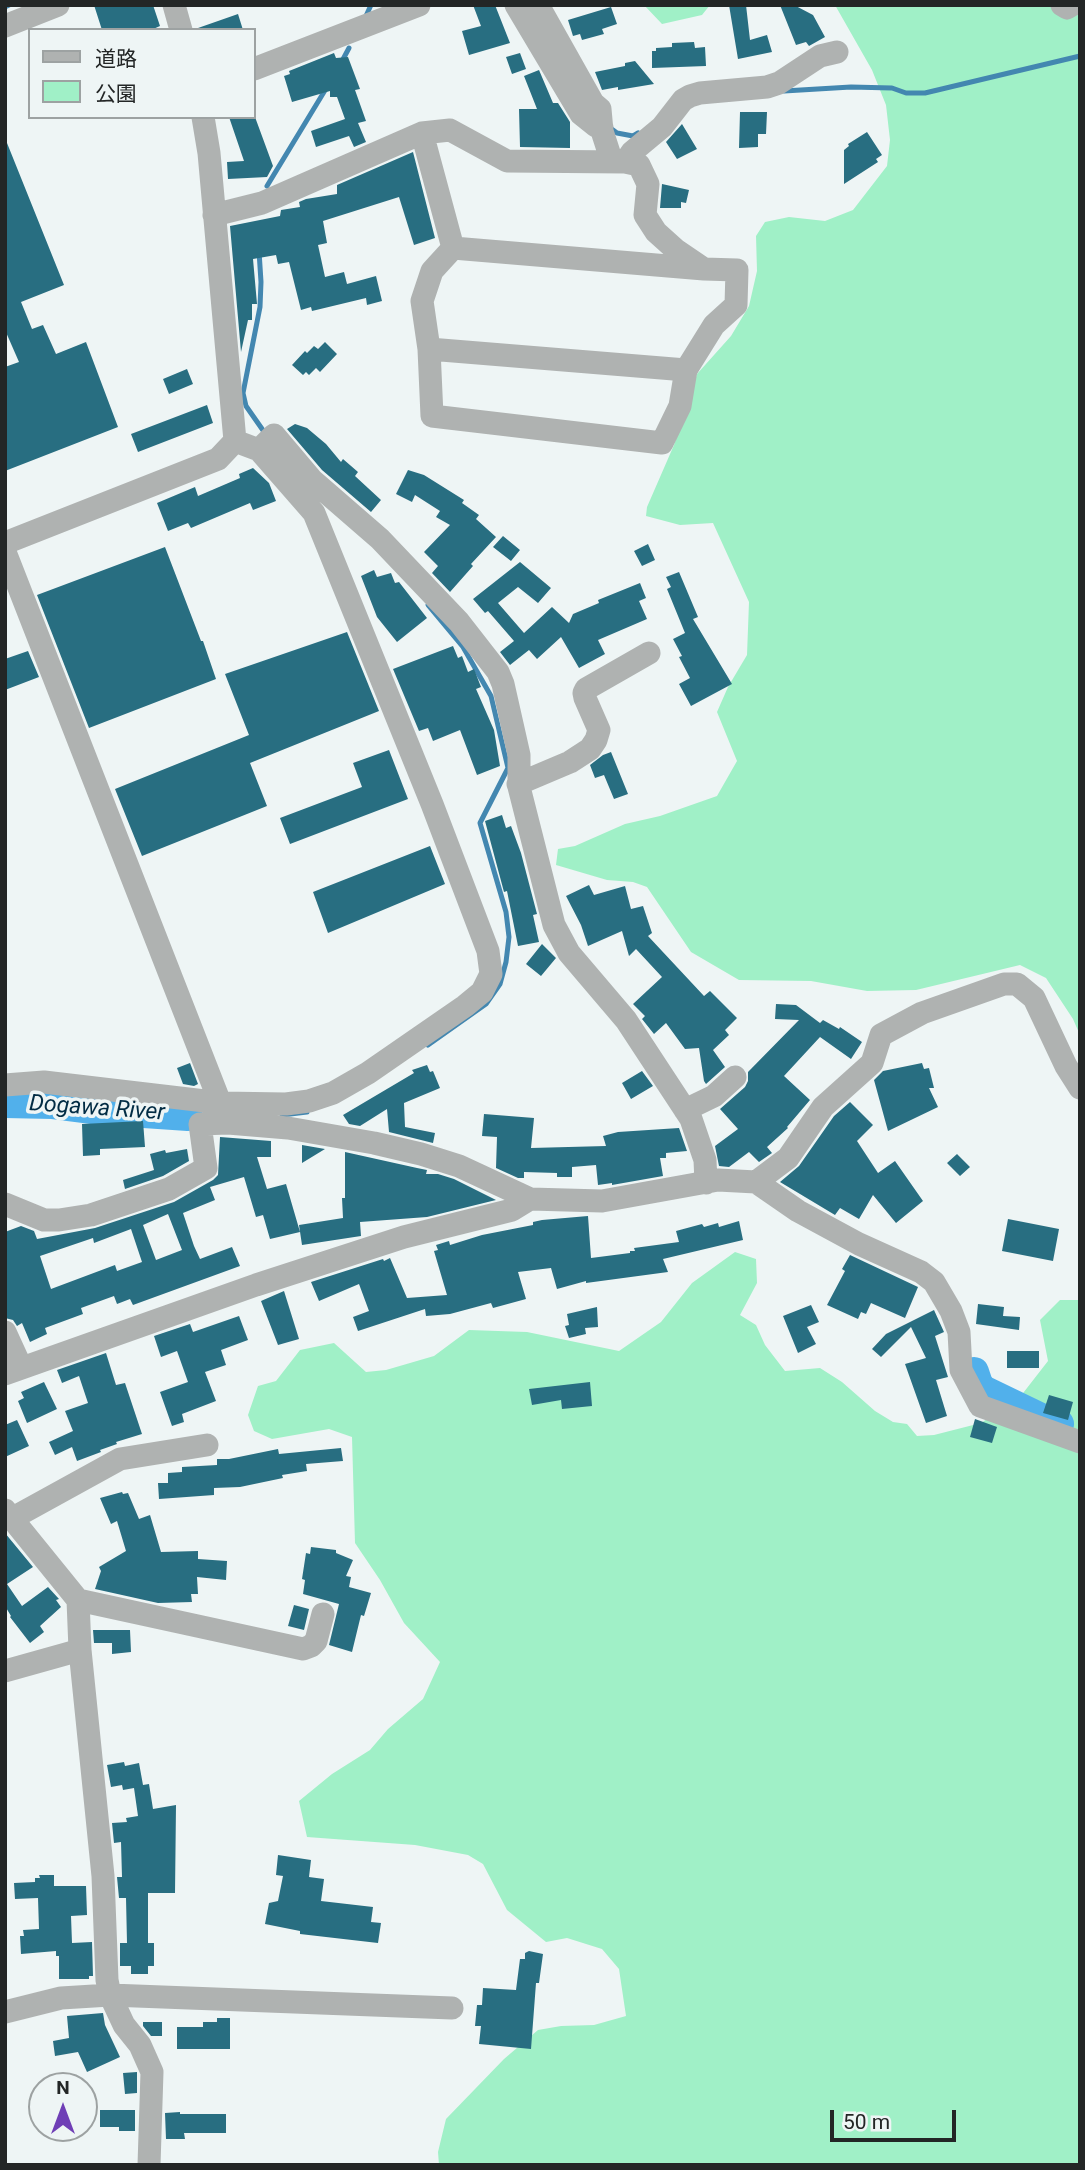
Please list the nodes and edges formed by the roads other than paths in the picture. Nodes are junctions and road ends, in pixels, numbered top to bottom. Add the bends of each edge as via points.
1 (58, 5) edge
2 (174, 5) edge
3 (419, 5) edge
4 (516, 5) edge
5 (538, 5) edge
6 (1062, 5) edge
7 (1072, 5) edge
8 (5, 26) edge
9 (180, 28) edge
10 (837, 51) dead end
11 (256, 68) edge
12 (203, 119) edge
13 (602, 127) junction
14 (422, 132) junction
15 (619, 162) junction
16 (214, 215) junction
17 (453, 248) junction
18 (705, 269) junction
19 (429, 349) junction
20 (686, 370) junction
21 (235, 441) junction
22 (259, 450) junction
23 (5, 543) edge
24 (5, 552) edge
25 (649, 653) dead end
26 (519, 784) junction
27 (735, 1077) dead end
28 (5, 1085) edge
29 (1080, 1088) edge
30 (685, 1110) junction
31 (225, 1113) junction
32 (756, 1182) junction
33 (706, 1183) junction
34 (530, 1199) junction
35 (5, 1204) edge
36 (5, 1332) edge
37 (13, 1370) edge
38 (1080, 1442) edge
39 (207, 1445) dead end
40 (8, 1515) edge
41 (78, 1600) junction
42 (323, 1614) dead end
43 (80, 1650) junction
44 (5, 1671) edge
45 (110, 1995) junction
46 (452, 2008) dead end
47 (5, 2012) edge
48 (149, 2165) edge

1 - 8 street
2 - 9 street
3 - 11 street
4 - 13 street via 581,114
5 - 13 street via 600,109
6 - 7 street
10 - 15 street via 767,87 700,93 679,106 662,127
12 - 16 street
13 - 15 street
14 - 15 street via 450,130 507,161
14 - 16 street via 262,204
14 - 17 street
15 - 18 street via 639,165 645,175 645,215 650,224 676,250
16 - 21 street
17 - 18 street
17 - 19 street via 432,271 422,301
18 - 20 street via 737,270 736,305 714,325
19 - 20 street
19 - 20 street via 432,416 662,443 680,406
21 - 22 street
21 - 23 street via 218,459
22 - 26 street via 274,435 312,480 380,539 459,622 503,684 519,755
22 - 31 street via 314,513 432,804 488,951 491,974 482,992 465,1006 333,1093
24 - 31 street
25 - 26 street via 586,689 585,698 599,730 590,749
26 - 30 street via 554,925 569,953 626,1020
27 - 30 street via 714,1096
28 - 31 street via 44,1082
29 - 32 street via 1034,998 1017,984 1004,984 922,1013 881,1035 872,1063 822,1107 788,1158
30 - 33 street via 705,1160
31 - 34 street via 421,1154
31 - 35 street via 200,1124 206,1168 169,1189 91,1215 59,1220 44,1220
32 - 33 street
32 - 38 street via 798,1211 934,1282 959,1332 961,1370 980,1406
33 - 34 street via 602,1201
34 - 37 street via 512,1210 379,1245
36 - 37 street
39 - 40 street via 120,1459
40 - 41 street
41 - 42 street via 303,1649 316,1641
41 - 43 street
43 - 44 street
43 - 45 street
45 - 46 street
45 - 47 street via 61,1998
45 - 48 street via 152,2073

